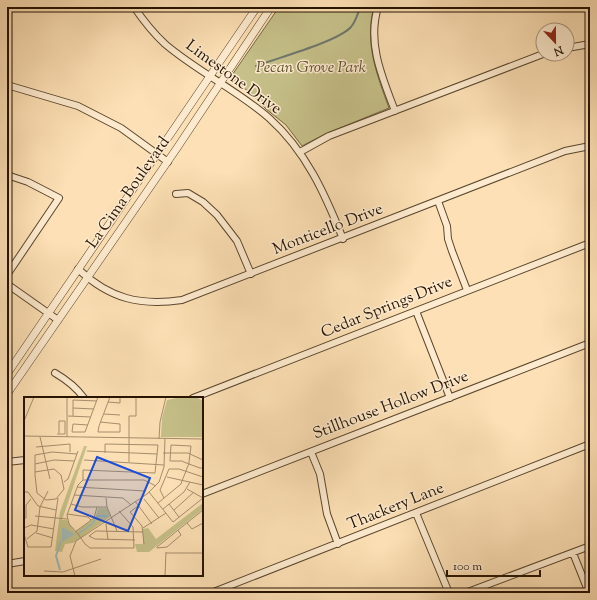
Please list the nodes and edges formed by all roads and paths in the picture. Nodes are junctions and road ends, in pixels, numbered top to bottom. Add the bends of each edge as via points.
1 (134, 7) edge
2 (258, 7) edge
3 (271, 7) edge
4 (378, 7) edge
5 (590, 44) edge
6 (575, 47) edge
7 (535, 57) edge
8 (210, 76) junction
9 (221, 82) junction
10 (7, 85) edge
11 (395, 111) junction
12 (590, 146) edge
13 (300, 152) junction
14 (157, 154) junction
15 (168, 162) junction
16 (7, 175) edge
17 (176, 194) dead end
18 (438, 201) junction
19 (342, 239) junction
20 (590, 243) edge
21 (78, 269) junction
22 (251, 274) junction
23 (7, 275) edge
24 (87, 278) junction
25 (7, 284) edge
26 (467, 290) junction
27 (416, 311) junction
28 (48, 313) junction
29 (58, 320) junction
30 (590, 343) edge
31 (55, 373) dead end
32 (7, 374) edge
33 (7, 394) edge
34 (83, 397) edge
35 (196, 397) edge
36 (450, 398) junction
37 (590, 444) edge
38 (311, 452) junction
39 (24, 460) edge
40 (7, 462) edge
41 (203, 494) edge
42 (416, 513) junction
43 (338, 544) junction
44 (590, 546) edge
45 (573, 553) junction
46 (24, 561) edge
47 (7, 564) edge
48 (211, 593) edge
49 (449, 593) edge
50 (465, 593) edge
51 (589, 593) edge

1 - 8 street, Limestone Drive via 146,24 166,44
2 - 8 street, La Cima Boulevard
3 - 9 street, La Cima Boulevard
4 - 11 street via 374,43 380,73
5 - 6 street
7 - 11 street
8 - 9 street, Limestone Drive
8 - 14 street, La Cima Boulevard
9 - 13 street, Limestone Drive via 269,118
9 - 15 street, La Cima Boulevard
10 - 14 street via 78,106 121,128
11 - 13 street via 329,136
12 - 18 street, Monticello Drive via 565,151
13 - 19 street, Limestone Drive via 320,186
14 - 15 street
14 - 21 street, La Cima Boulevard
15 - 24 street, La Cima Boulevard
16 - 23 street via 28,182 59,198
17 - 22 street via 188,193 217,215 237,241
18 - 19 street, Monticello Drive
18 - 26 street via 447,226 448,239
19 - 22 street, Monticello Drive
20 - 26 street, Cedar Springs Drive
21 - 24 street, Monticello Drive
21 - 28 street, La Cima Boulevard
22 - 24 street, Monticello Drive via 182,300 167,302 137,301 118,296
24 - 29 street, La Cima Boulevard
25 - 28 street
26 - 27 street, Cedar Springs Drive
27 - 35 street, Cedar Springs Drive
27 - 36 street
28 - 29 street
28 - 32 street, La Cima Boulevard
29 - 33 street, La Cima Boulevard
30 - 36 street, Stillhouse Hollow Drive
31 - 34 street via 72,384
36 - 38 street, Stillhouse Hollow Drive
37 - 42 street, Thackery Lane
38 - 41 street, Stillhouse Hollow Drive
38 - 43 street via 320,474 327,514
39 - 40 street
42 - 43 street, Thackery Lane
42 - 49 street
43 - 48 street, Thackery Lane
44 - 45 street
45 - 50 street
45 - 51 street
46 - 47 street

